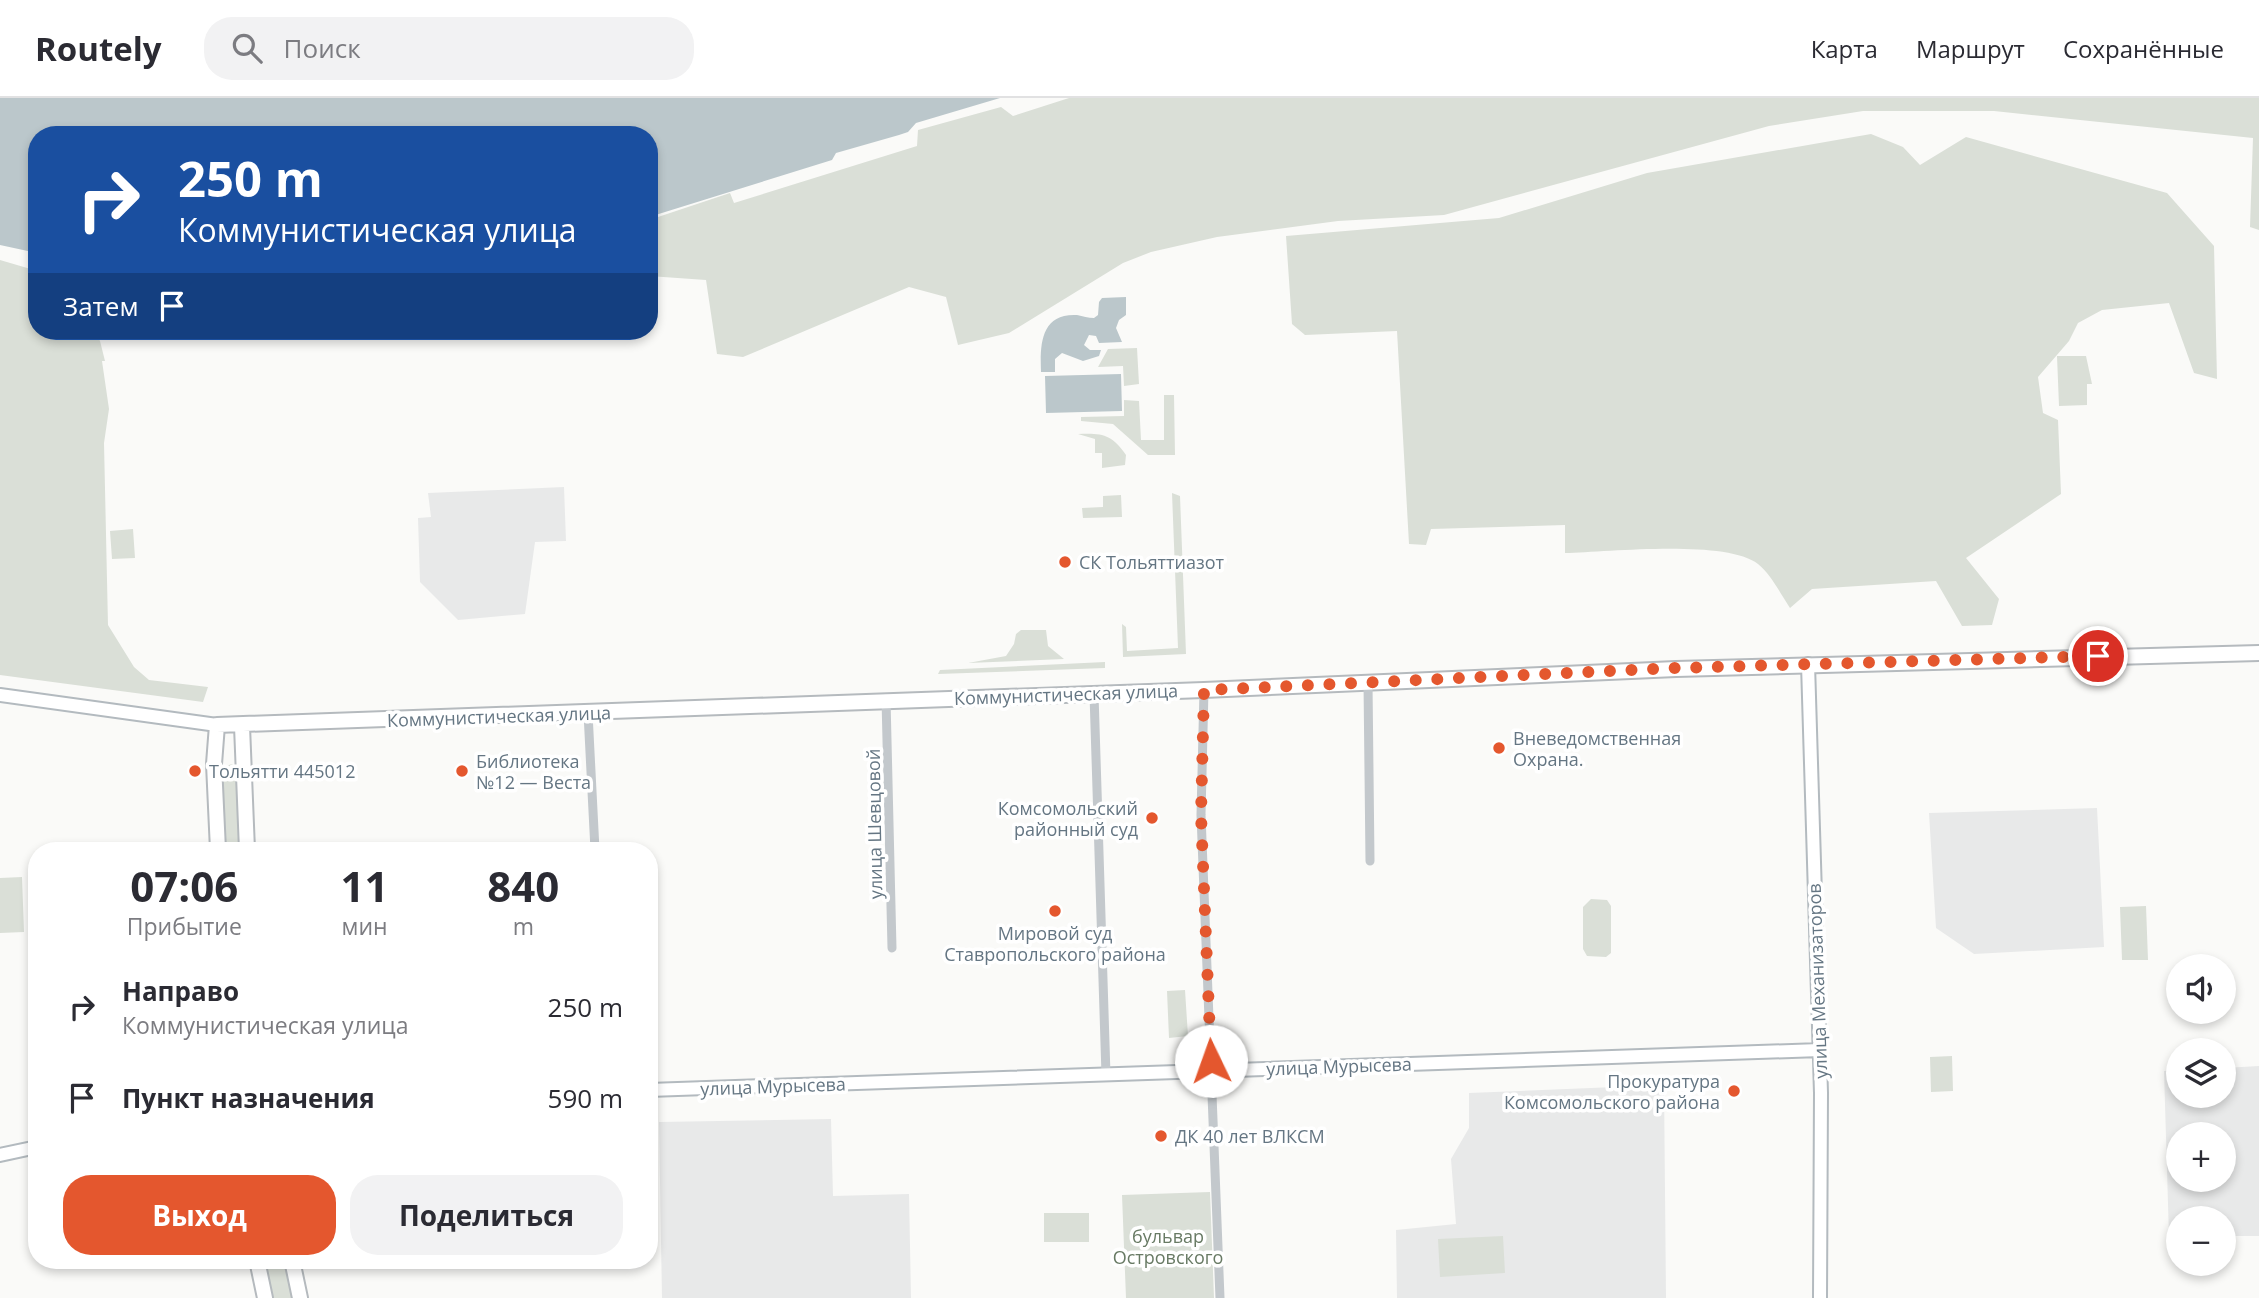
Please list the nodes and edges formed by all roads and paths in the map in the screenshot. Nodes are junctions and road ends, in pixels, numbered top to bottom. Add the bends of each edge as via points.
1 (2259, 653) edge
2 (1808, 664) junction
3 (1368, 683) junction
4 (1204, 690) junction
5 (1094, 694) junction
6 (0, 695) edge
7 (886, 699) junction
8 (588, 712) junction
9 (217, 725) junction
10 (242, 726) junction
11 (218, 842) edge
12 (247, 842) edge
13 (594, 842) edge
14 (1370, 861) dead end
15 (892, 948) dead end
16 (1820, 1051) junction
17 (1211, 1070) junction
18 (1106, 1074) junction
19 (658, 1090) edge
20 (28, 1149) edge
21 (0, 1155) edge
22 (259, 1269) edge
23 (294, 1269) edge
24 (265, 1298) edge
25 (300, 1298) edge
26 (1220, 1298) edge
27 (1820, 1298) edge

1 - 2 main road, Коммунистическая улица
2 - 3 main road, Коммунистическая улица
2 - 16 street, улица Механизаторов
3 - 4 main road, Коммунистическая улица
3 - 14 street
4 - 5 main road, Коммунистическая улица
4 - 17 street via 1201,815
5 - 7 main road, Коммунистическая улица
5 - 18 street
6 - 9 street, Коммунистическая улица
7 - 8 main road, Коммунистическая улица
7 - 15 street, улица Шевцовой
8 - 10 main road, Коммунистическая улица
8 - 13 street
9 - 10 main road, Коммунистическая улица
9 - 11 main road
10 - 12 main road
16 - 17 street, улица Мурысева
16 - 27 street, улица Механизаторов
17 - 18 street, улица Мурысева
17 - 26 street
18 - 19 street, улица Мурысева
20 - 21 street
22 - 24 main road
23 - 25 main road

